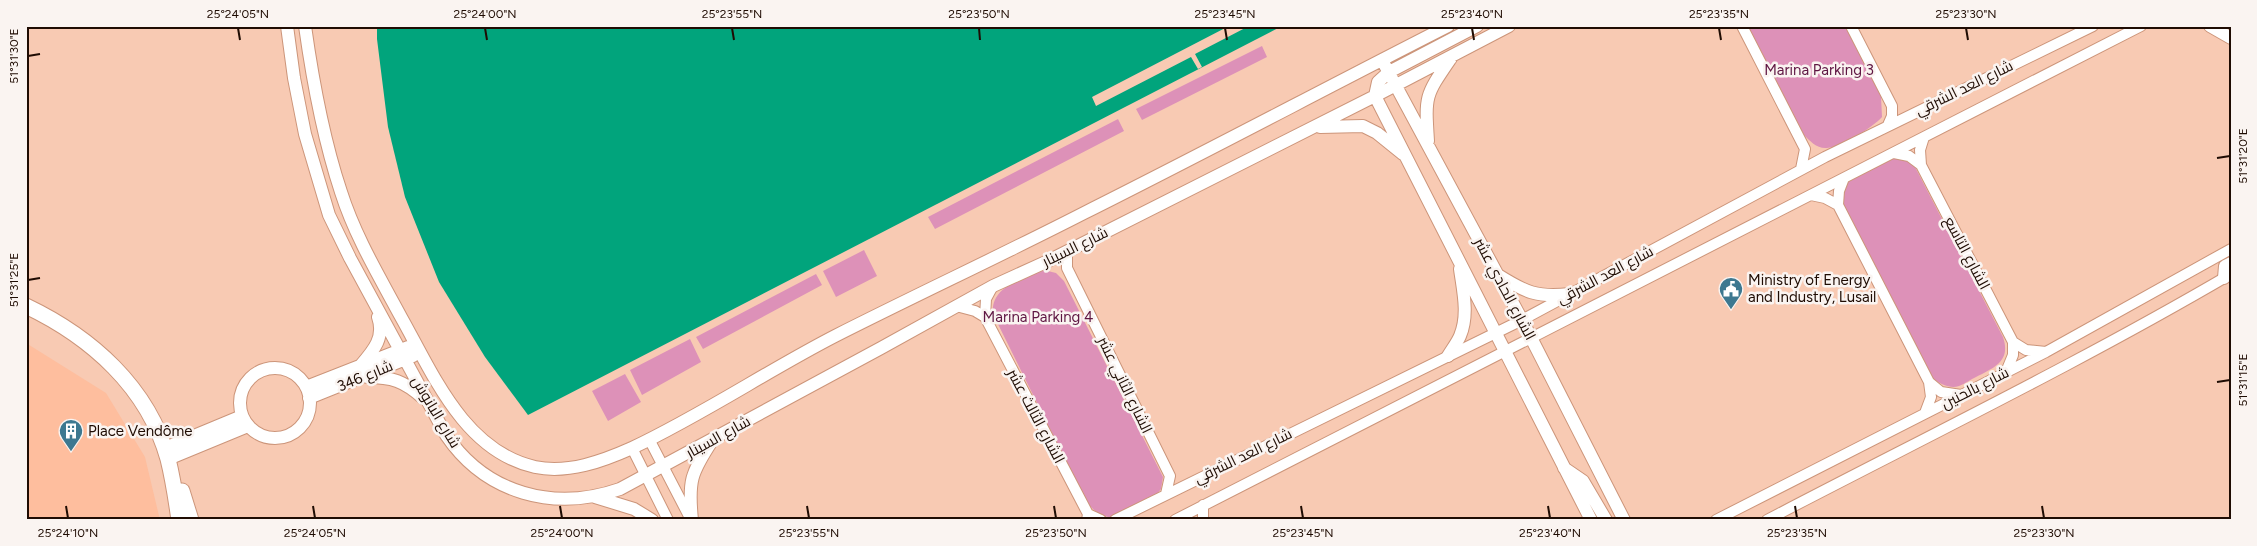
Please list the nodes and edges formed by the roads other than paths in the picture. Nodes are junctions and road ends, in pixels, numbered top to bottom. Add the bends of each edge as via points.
1 (287, 26) edge
2 (305, 26) edge
3 (1448, 26) edge
4 (1477, 26) edge
5 (1508, 26) edge
6 (1742, 26) edge
7 (1851, 26) edge
8 (2093, 26) edge
9 (2141, 26) edge
10 (2210, 26) edge
11 (2228, 26) edge
12 (2231, 31) edge
13 (2231, 38) edge
14 (1453, 56) junction
15 (1382, 60) junction
16 (1389, 72) junction
17 (1396, 86) junction
18 (1376, 96) junction
19 (1892, 106) junction
20 (1912, 113) junction
21 (1888, 125) junction
22 (1312, 128) junction
23 (1924, 137) junction
24 (1428, 146) junction
25 (328, 149) junction
26 (1805, 149) junction
27 (1894, 152) junction
28 (310, 154) junction
29 (1406, 156) junction
30 (1825, 157) junction
31 (1921, 164) junction
32 (1801, 170) junction
33 (1844, 178) junction
34 (338, 183) junction
35 (321, 190) junction
36 (1811, 195) junction
37 (1838, 205) junction
38 (352, 222) junction
39 (336, 230) junction
40 (2231, 249) edge
41 (366, 251) junction
42 (1067, 251) junction
43 (350, 258) junction
44 (1048, 261) junction
45 (1459, 262) junction
46 (2231, 263) edge
47 (1067, 268) junction
48 (1498, 275) junction
49 (2227, 276) edge
50 (993, 286) junction
51 (1570, 294) junction
52 (373, 301) junction
53 (26, 306) edge
54 (956, 306) junction
55 (984, 317) junction
56 (1522, 320) junction
57 (1495, 333) junction
58 (1531, 338) junction
59 (2013, 342) junction
60 (418, 349) junction
61 (1504, 351) junction
62 (2046, 352) junction
63 (403, 355) junction
64 (1448, 356) junction
65 (2006, 372) junction
66 (359, 373) junction
67 (1929, 382) junction
68 (308, 393) junction
69 (1961, 395) junction
70 (426, 400) junction
71 (1925, 413) junction
72 (245, 421) junction
73 (649, 439) junction
74 (713, 439) junction
75 (632, 448) junction
76 (166, 454) junction
77 (663, 466) junction
78 (1564, 468) junction
79 (646, 476) junction
80 (1170, 476) junction
81 (1190, 482) junction
82 (174, 483) junction
83 (1166, 494) junction
84 (593, 497) junction
85 (1203, 505) junction
86 (175, 511) edge
87 (1621, 516) edge
88 (1088, 517) edge
89 (1179, 518) edge
90 (1589, 518) edge
91 (191, 520) edge
92 (652, 520) edge
93 (668, 520) edge
94 (691, 520) edge
95 (1101, 520) edge
96 (1115, 520) edge
97 (1196, 520) edge
98 (1203, 520) edge
99 (1606, 520) edge
100 (1631, 520) edge
101 (1716, 520) edge
102 (1767, 520) edge

1 - 28 street, شارع البانوش
2 - 25 street, شارع البانوش via 312,79
3 - 15 street, شارع السينار
4 - 16 street
5 - 14 street, شارع السينار
6 - 26 street
7 - 19 street
8 - 20 street, شارع العد الشرقي
9 - 23 street, شارع العد الشرقي
10 - 13 street
11 - 12 street
14 - 17 street, شارع السينار
14 - 24 street via 1427,97
15 - 16 street, الشارع الحادي عشر
15 - 73 street, شارع السينار via 1083,214 832,338
16 - 17 street, الشارع الحادي عشر
16 - 18 street via 1378,82
17 - 18 street, شارع السينار
17 - 24 street, الشارع الحادي عشر
18 - 22 street, شارع السينار
18 - 29 street, الشارع الحادي عشر
19 - 20 street
19 - 21 street
20 - 21 street, شارع العد الشرقي
21 - 30 street, شارع العد الشرقي
22 - 29 street via 1363,126
22 - 42 street, شارع السينار
23 - 27 street, شارع العد الشرقي
23 - 31 street via 1920,150
24 - 48 street, الشارع الحادي عشر
25 - 28 street
25 - 34 street, شارع البانوش
26 - 30 street
26 - 32 street
27 - 31 street via 1910,156
27 - 33 street, شارع العد الشرقي
28 - 35 street, شارع البانوش
29 - 45 street, الشارع الحادي عشر
30 - 32 street, شارع العد الشرقي
31 - 59 street, الشارع التاسع
32 - 51 street, شارع العد الشرقي
33 - 36 street, شارع العد الشرقي
33 - 37 street via 1838,191
34 - 35 street
34 - 38 street, شارع البانوش
35 - 39 street, شارع البانوش
36 - 37 street
36 - 58 street, شارع العد الشرقي
37 - 67 street
38 - 39 street
38 - 41 street, شارع البانوش
39 - 43 street, شارع البانوش
40 - 62 street, شارع بالحنين
41 - 43 street
41 - 60 street, شارع البانوش
42 - 44 street, شارع السينار
42 - 47 street, الشارع الثاني عشر
43 - 52 street, شارع البانوش
44 - 47 street
44 - 50 street, شارع السينار
45 - 57 street, الشارع الحادي عشر
45 - 64 street via 1464,321 1460,336
46 - 49 street via 2226,266
47 - 80 street, الشارع الثاني عشر
48 - 51 street via 1534,294
48 - 56 street, الشارع الحادي عشر
49 - 102 street, شارع بالحنين via 2048,377
50 - 54 street, شارع السينار
50 - 55 street via 986,298
51 - 56 street, شارع العد الشرقي
52 - 63 street, شارع البانوش
52 - 66 street via 382,328 379,340
53 - 76 main road via 75,332 112,364 148,412
54 - 55 street
54 - 74 street, شارع السينار
55 - 88 street, الشارع الثالث عشر
56 - 57 street, شارع العد الشرقي
56 - 58 street, الشارع الحادي عشر
57 - 61 street, الشارع الحادي عشر
57 - 64 street, شارع العد الشرقي
58 - 61 street, شارع العد الشرقي
58 - 87 street, الشارع الحادي عشر
59 - 62 street via 2026,350
59 - 65 street via 2013,355
60 - 63 street, شارع 346
60 - 75 street, شارع البانوش via 446,397 472,429 488,445 516,461 549,469 566,468
61 - 78 street, الشارع الحادي عشر
61 - 85 street, شارع العد الشرقي
62 - 65 street, شارع بالحنين
63 - 66 street, شارع 346
63 - 70 street, شارع البانوش
64 - 81 street, شارع العد الشرقي
65 - 69 street, شارع بالحنين
66 - 68 street, شارع 346
66 - 70 street via 394,379
67 - 69 street via 1942,392
67 - 71 street via 1931,397
68 - 72 street via 309,411 305,421 283,438 258,434
68 - 72 street via 296,376 283,369 268,369 254,375 244,386 240,401
69 - 71 street, شارع بالحنين
70 - 84 street, شارع البانوش via 454,448 492,480 553,499
71 - 101 street, شارع بالحنين
72 - 76 street
73 - 75 street, شارع السينار
73 - 77 street
74 - 77 street, شارع السينار
74 - 94 street via 691,479
75 - 79 street
76 - 82 main road
77 - 79 street, شارع السينار
77 - 94 street
78 - 90 street, الشارع الحادي عشر
78 - 99 street via 1583,481
79 - 84 street, شارع البانوش via 620,489
79 - 93 street
80 - 81 street
80 - 83 street
81 - 83 street, شارع العد الشرقي
82 - 86 main road
82 - 91 main road via 185,497
83 - 96 street, شارع العد الشرقي
84 - 92 street via 634,509
85 - 89 street, شارع العد الشرقي
85 - 98 street
87 - 100 street
88 - 95 street, الشارع الثالث عشر
89 - 97 street

